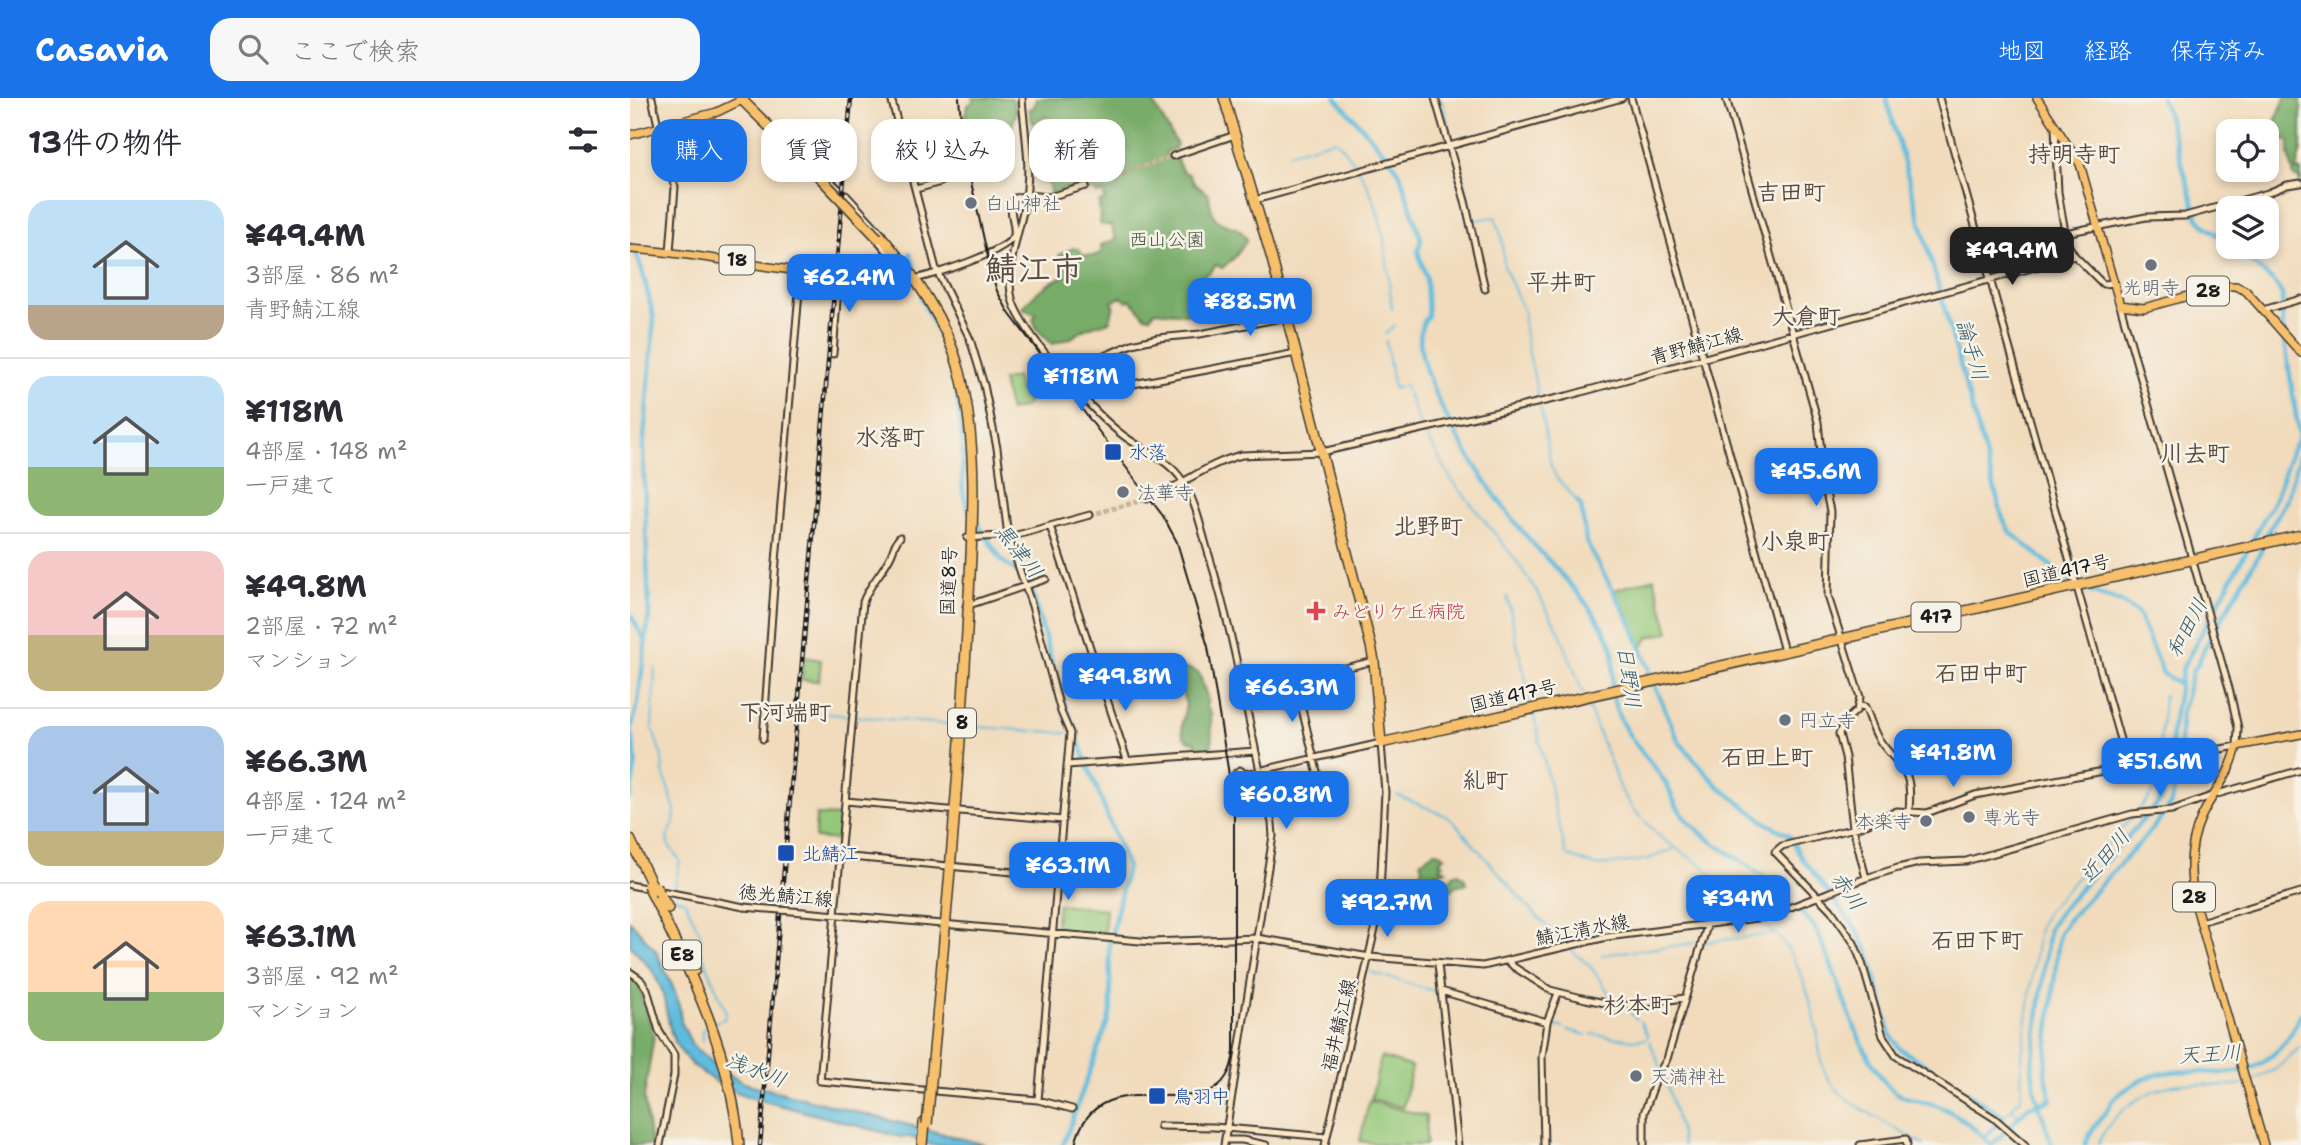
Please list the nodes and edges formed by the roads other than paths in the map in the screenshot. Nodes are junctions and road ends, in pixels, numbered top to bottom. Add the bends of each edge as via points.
1 (652, 98) edge
2 (891, 98) edge
3 (1021, 98) edge
4 (1224, 98) edge
5 (1435, 98) edge
6 (1622, 98) edge
7 (1631, 98) edge
8 (1726, 98) edge
9 (1939, 98) edge
10 (2036, 98) edge
11 (743, 99) edge
12 (656, 119) edge
13 (689, 119) edge
14 (764, 119) edge
15 (2055, 127) junction
16 (651, 129) edge
17 (630, 134) edge
18 (1236, 135) junction
19 (1449, 145) junction
20 (1173, 156) tunnel mouth
21 (674, 182) edge
22 (826, 182) edge
23 (827, 182) edge
24 (941, 182) dead end
25 (2301, 183) edge
26 (1086, 186) tunnel mouth
27 (836, 189) dead end
28 (916, 189) junction
29 (846, 195) dead end
30 (1026, 195) junction
31 (1255, 200) junction
32 (857, 212) dead end
33 (2098, 226) junction
34 (2064, 233) junction
35 (630, 249) edge
36 (670, 253) junction
37 (2075, 256) junction
38 (903, 265) junction
39 (937, 272) junction
40 (801, 273) junction
41 (852, 273) dead end
42 (832, 275) dead end
43 (841, 275) dead end
44 (913, 279) junction
45 (1990, 279) junction
46 (2115, 283) junction
47 (1485, 289) dead end
48 (2301, 299) edge
49 (2120, 305) junction
50 (2263, 310) junction
51 (1287, 317) junction
52 (1794, 335) junction
53 (2301, 353) edge
54 (833, 354) dead end
55 (1296, 354) junction
56 (1704, 360) junction
57 (1063, 374) junction
58 (1128, 385) dead end
59 (1322, 452) junction
60 (1183, 482) junction
61 (1147, 499) tunnel mouth
62 (1090, 515) tunnel mouth
63 (1050, 526) junction
64 (2301, 535) edge
65 (1008, 536) junction
66 (900, 537) dead end
67 (973, 538) junction
68 (2193, 559) junction
69 (1046, 579) dead end
70 (1028, 585) junction
71 (2076, 586) junction
72 (966, 606) junction
73 (1841, 639) junction
74 (1784, 651) junction
75 (1374, 661) junction
76 (1295, 680) junction
77 (1242, 693) junction
78 (1860, 706) junction
79 (2301, 734) edge
80 (763, 739) dead end
81 (1381, 743) junction
82 (2237, 746) junction
83 (1255, 751) junction
84 (1314, 758) junction
85 (1127, 760) junction
86 (1067, 765) junction
87 (2128, 768) junction
88 (2301, 770) edge
89 (1260, 771) junction
90 (1245, 774) dead end
91 (1321, 788) dead end
92 (2214, 795) junction
93 (845, 801) junction
94 (953, 811) junction
95 (1909, 811) junction
96 (1063, 820) junction
97 (1853, 828) junction
98 (631, 847) edge
99 (841, 856) junction
100 (948, 866) junction
101 (1058, 876) junction
102 (1866, 877) junction
103 (630, 885) edge
104 (652, 889) junction
105 (2301, 892) edge
106 (1818, 897) junction
107 (653, 904) dead end
108 (667, 908) dead end
109 (835, 915) junction
110 (2200, 922) junction
111 (943, 924) junction
112 (1707, 926) junction
113 (1052, 934) junction
114 (1257, 938) junction
115 (674, 948) dead end
116 (688, 948) dead end
117 (1370, 957) junction
118 (1508, 961) junction
119 (1438, 964) junction
120 (630, 972) edge
121 (1441, 991) junction
122 (1558, 993) junction
123 (1685, 998) junction
124 (707, 1008) junction
125 (1547, 1022) junction
126 (1038, 1100) junction
127 (1072, 1109) dead end
128 (1160, 1126) dead end
129 (1227, 1128) junction
130 (1327, 1137) junction
131 (1225, 1142) edge
132 (660, 1145) edge
133 (741, 1145) edge
134 (924, 1145) edge
135 (1266, 1145) edge
136 (1325, 1145) edge
137 (1458, 1145) edge
138 (1544, 1145) edge
139 (1644, 1145) edge
140 (1860, 1145) edge
141 (1907, 1145) edge
142 (2025, 1145) edge
143 (2264, 1145) edge

1 - 12 street
2 - 28 street
3 - 30 street via 1028,163
4 - 18 highway
5 - 19 street
6 - 19 street
7 - 56 street
8 - 52 street
9 - 45 street
10 - 15 main road
11 - 13 main road
11 - 14 highway, 国道8号 / 8
15 - 33 main road via 2080,164
15 - 34 street
16 - 17 main road
18 - 20 street
18 - 31 highway
19 - 31 street
19 - 47 street
21 - 36 street
22 - 38 highway, 国道8号 / 8, bridge
23 - 27 street
24 - 28 street
25 - 33 street via 2195,213
26 - 30 street via 1049,197
28 - 39 street
29 - 38 street via 906,262
30 - 39 street via 1011,202 1011,241
30 - 57 street via 1012,267 1012,300 1025,326
31 - 51 highway
32 - 38 street via 847,205
33 - 34 street
33 - 46 main road
34 - 37 street
35 - 36 main road, 18
36 - 40 main road, 18
37 - 45 street, 青野鯖江線
37 - 46 street via 2103,284
38 - 44 highway, 国道8号 / 8
39 - 44 street
39 - 65 street via 970,339 984,385
40 - 42 main road, 18
40 - 80 street
41 - 54 street via 839,272
43 - 44 main road
44 - 67 highway, 国道8号 / 8 via 936,319 956,372 967,429
45 - 52 street, 青野鯖江線
45 - 71 street
46 - 49 main road
48 - 50 street
49 - 50 main road, 28 via 2144,308 2231,285 2246,291
49 - 68 street
50 - 53 main road, 28
51 - 55 highway
51 - 57 street via 1132,344
52 - 56 street, 青野鯖江線
52 - 73 street via 1818,422 1830,511 1828,596
55 - 58 street
55 - 59 highway
56 - 59 street, 青野鯖江線
56 - 74 street
57 - 60 street via 1105,420 1167,464
59 - 60 street, 青野鯖江線 via 1242,455 1215,463
59 - 75 highway
60 - 61 street, 青野鯖江線
60 - 77 street via 1213,569
62 - 63 street
63 - 65 street
63 - 85 street
64 - 68 highway, 国道417号 / 417
65 - 67 street
65 - 70 street
66 - 93 street via 863,602
67 - 72 highway, 国道8号 / 8
68 - 71 highway, 国道417号 / 417
68 - 82 street via 2235,711
69 - 70 street
70 - 72 street
70 - 86 street via 1070,733
71 - 73 highway, 国道417号 / 417
71 - 87 street
72 - 94 highway, 国道8号 / 8
73 - 74 highway, 国道417号 / 417
73 - 78 street
74 - 81 highway, 国道417号 / 417
75 - 76 street
75 - 81 highway
76 - 77 street
76 - 84 street
77 - 83 street
78 - 95 street via 1867,710 1880,741 1905,772 1910,786
78 - 97 street via 1839,733
79 - 82 main road
81 - 84 street
81 - 117 street, 福井鯖江線 via 1385,792 1380,895
82 - 87 street
82 - 92 main road, 28
83 - 85 street
83 - 89 street
84 - 89 street
84 - 91 street
85 - 86 street
86 - 96 street
87 - 95 street via 1975,795 1927,813
88 - 92 street, 鯖江清水線
89 - 90 street
89 - 114 street via 1273,831
92 - 102 street, 鯖江清水線 via 2170,811 2141,812 1966,861 1919,863
92 - 110 main road, 28 via 2199,822 2190,858
93 - 94 street
93 - 99 street
94 - 96 street
94 - 100 highway, 国道8号 / 8
95 - 97 street via 1889,813
96 - 101 street
97 - 102 street
97 - 106 street via 1782,846 1775,852
98 - 104 highway, E8
99 - 100 street
99 - 109 street
100 - 101 street
100 - 111 highway, 国道8号 / 8
101 - 113 street
102 - 106 street, 鯖江清水線
103 - 109 street, 徳光鯖江線, bridge via 727,905
104 - 107 highway
104 - 108 highway
104 - 124 highway, E8
105 - 110 street
106 - 112 street, 鯖江清水線 via 1772,915
106 - 142 street via 1854,943 1891,1050 2003,1125
109 - 111 street, 徳光鯖江線
109 - 126 street via 820,1081
110 - 143 main road, 28
111 - 113 street, 鯖江清水線
111 - 134 highway, 国道8号 / 8, bridge
112 - 118 street, 鯖江清水線 via 1607,937
112 - 123 street
113 - 114 street, 鯖江清水線 via 1159,943
113 - 126 street
114 - 117 street, 鯖江清水線
114 - 129 street
115 - 124 highway
116 - 124 highway
117 - 119 street, 鯖江清水線
117 - 130 street, 福井鯖江線
118 - 119 street, 鯖江清水線 via 1483,966
118 - 122 street
119 - 121 street
120 - 132 street via 647,989 659,1031 674,1055
121 - 125 street
121 - 137 street
122 - 123 street via 1619,1006
122 - 125 street
123 - 139 street via 1667,1059 1646,1104
124 - 133 highway, E8 via 726,1063
125 - 138 street via 1542,1056
126 - 127 street
128 - 129 street
129 - 130 street
129 - 131 street
130 - 136 street, 福井鯖江線
131 - 135 street
140 - 141 street via 1906,1139

